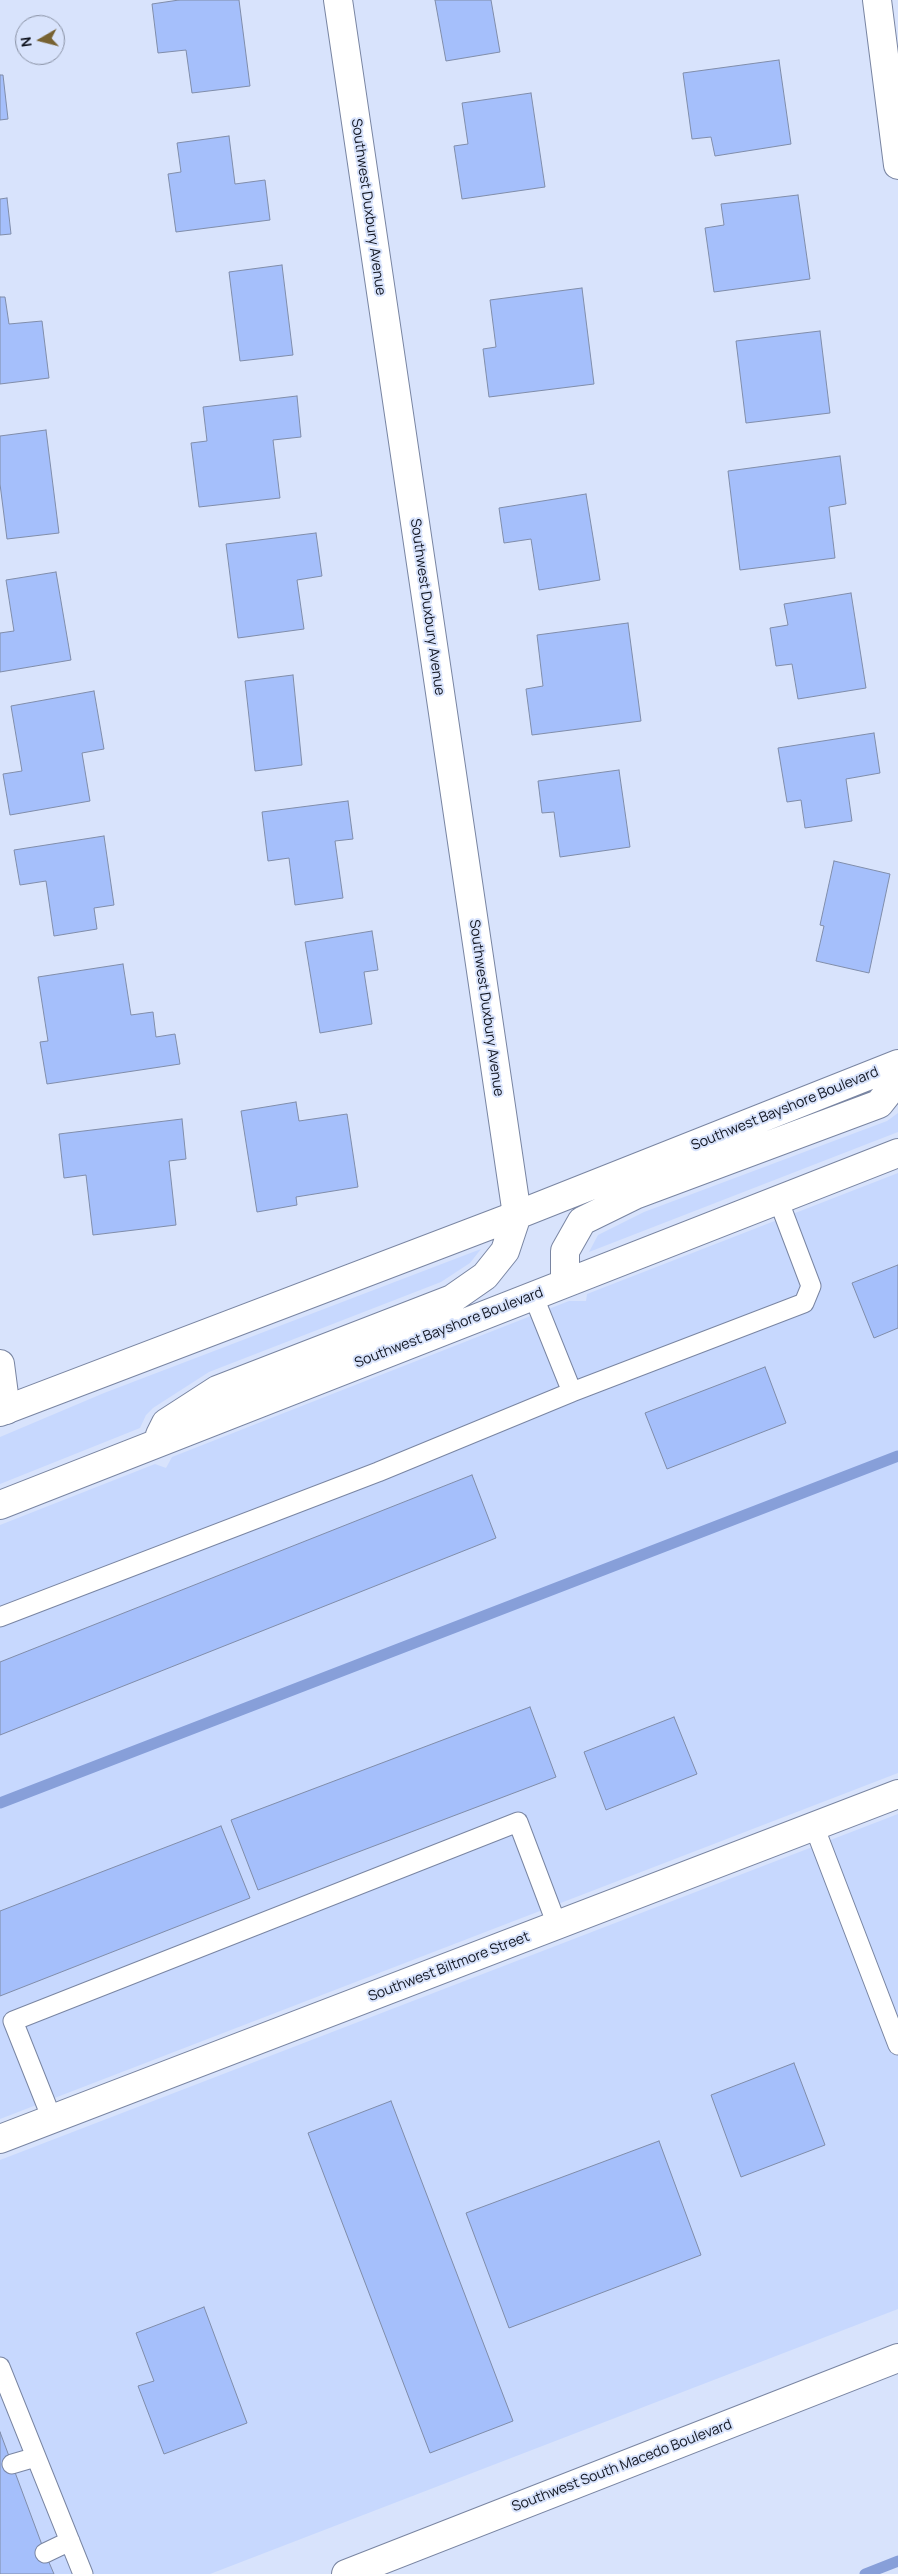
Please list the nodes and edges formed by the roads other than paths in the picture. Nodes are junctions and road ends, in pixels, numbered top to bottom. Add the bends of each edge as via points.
1 (338, 0) edge
2 (877, 0) edge
3 (898, 165) edge
4 (898, 1064) edge
5 (898, 1080) edge
6 (898, 1152) edge
7 (778, 1199) junction
8 (517, 1215) junction
9 (565, 1282) junction
10 (533, 1295) junction
11 (0, 1364) edge
12 (572, 1392) junction
13 (3, 1411) edge
14 (156, 1443) junction
15 (0, 1504) edge
16 (0, 1617) edge
17 (898, 1794) edge
18 (814, 1826) junction
19 (557, 1925) junction
20 (898, 2045) edge
21 (52, 2119) junction
22 (0, 2139) edge
23 (898, 2358) edge
24 (0, 2367) edge
25 (36, 2457) junction
26 (12, 2464) dead end
27 (70, 2541) junction
28 (45, 2553) dead end
29 (83, 2574) edge
30 (346, 2574) edge

1 - 8 street, Southwest Duxbury Avenue
2 - 3 street
4 - 8 street, Southwest Bayshore Boulevard
5 - 9 street via 879,1104 635,1195 582,1222 565,1251
6 - 7 street, Southwest Bayshore Boulevard
7 - 9 street, Southwest Bayshore Boulevard
7 - 12 lane via 811,1286 804,1303
8 - 13 street, Southwest Bayshore Boulevard
8 - 14 street via 505,1251 485,1276 452,1299 217,1390 166,1424
9 - 10 street, Southwest Bayshore Boulevard
10 - 12 lane
10 - 14 street, Southwest Bayshore Boulevard
11 - 13 street
12 - 16 lane via 378,1472
14 - 15 street, Southwest Bayshore Boulevard
17 - 18 street, Southwest Biltmore Street
18 - 19 street, Southwest Biltmore Street
18 - 20 lane
19 - 21 street, Southwest Biltmore Street
19 - 21 lane via 518,1822 13,2021
21 - 22 street, Southwest Biltmore Street
23 - 30 street, Southwest South Macedo Boulevard
24 - 25 lane
25 - 26 lane
25 - 27 lane
27 - 28 lane
27 - 29 lane

